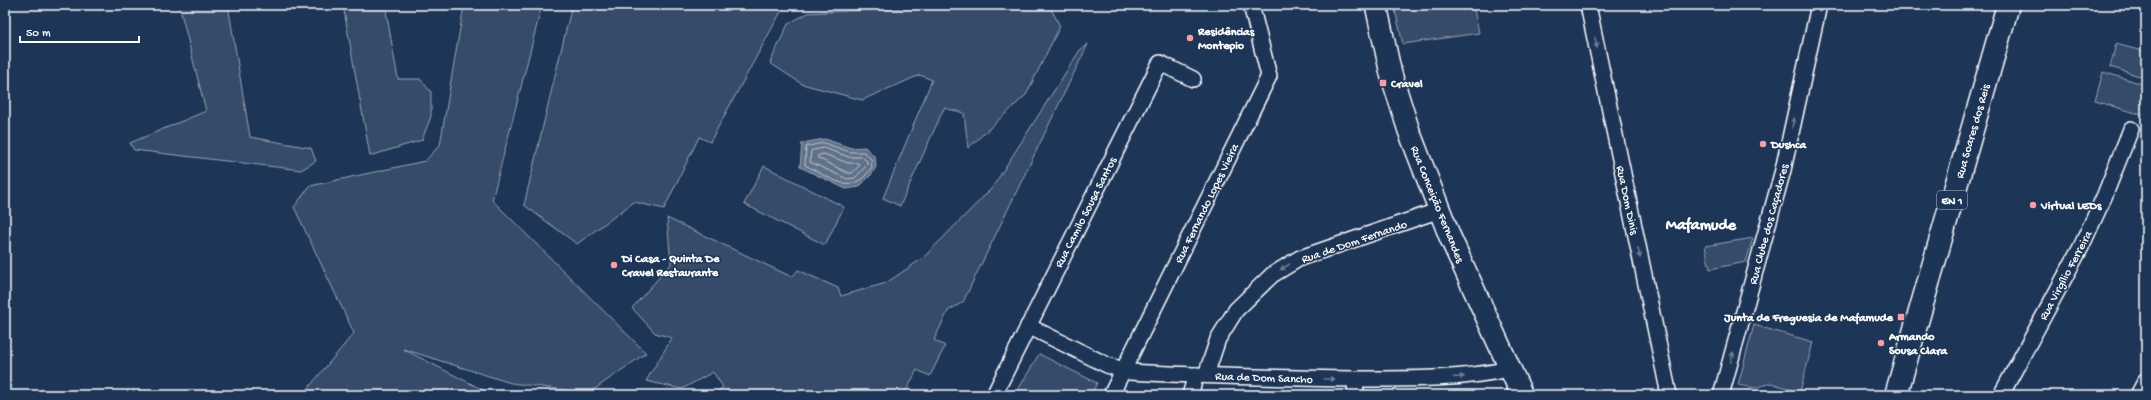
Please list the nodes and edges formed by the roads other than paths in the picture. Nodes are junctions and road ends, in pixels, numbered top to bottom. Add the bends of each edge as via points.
1 (1251, 5) edge
2 (1376, 5) edge
3 (1588, 5) edge
4 (1819, 5) edge
5 (2008, 5) edge
6 (1193, 79) dead end
7 (2131, 129) dead end
8 (1440, 210) junction
9 (1028, 326) junction
10 (1509, 369) junction
11 (1123, 371) junction
12 (1201, 375) junction
13 (1355, 379) junction
14 (2146, 380) edge
15 (994, 395) edge
16 (1111, 395) edge
17 (1190, 395) edge
18 (1356, 395) edge
19 (1522, 395) edge
20 (1669, 395) edge
21 (1721, 395) edge
22 (1896, 395) edge
23 (2001, 395) edge
24 (2138, 395) edge

1 - 11 street, Rua Fernando Lopes Vieira via 1269,76
2 - 8 main road, Rua Conceição Fernandes via 1391,74 1409,131
3 -> 20 street, Rua Dom Dinis
21 -> 4 street, Rua Clube dos Caçadores via 1783,170
5 - 22 main road, Rua Soares dos Reis / EN 1
6 - 9 street, Rua Camilo Sousa Santos via 1160,62
7 - 23 street, Rua Virgílio Ferreira via 2081,247
8 - 10 main road, Rua Conceição Fernandes
8 -> 12 street, Rua de Dom Fernando via 1300,258 1272,275 1236,310 1218,339
9 - 11 street, Rua de Dom Sancho
9 - 15 street, Rua Camilo Sousa Santos
13 -> 10 street, Rua de Dom Sancho via 1479,376
10 - 19 main road, Rua Conceição Fernandes
11 - 12 street, Rua de Dom Sancho
11 - 16 street, Rua Fernando Lopes Vieira
12 -> 13 street, Rua de Dom Sancho
12 - 17 street, Rua de Dom Fernando
13 - 18 street
14 - 24 street

